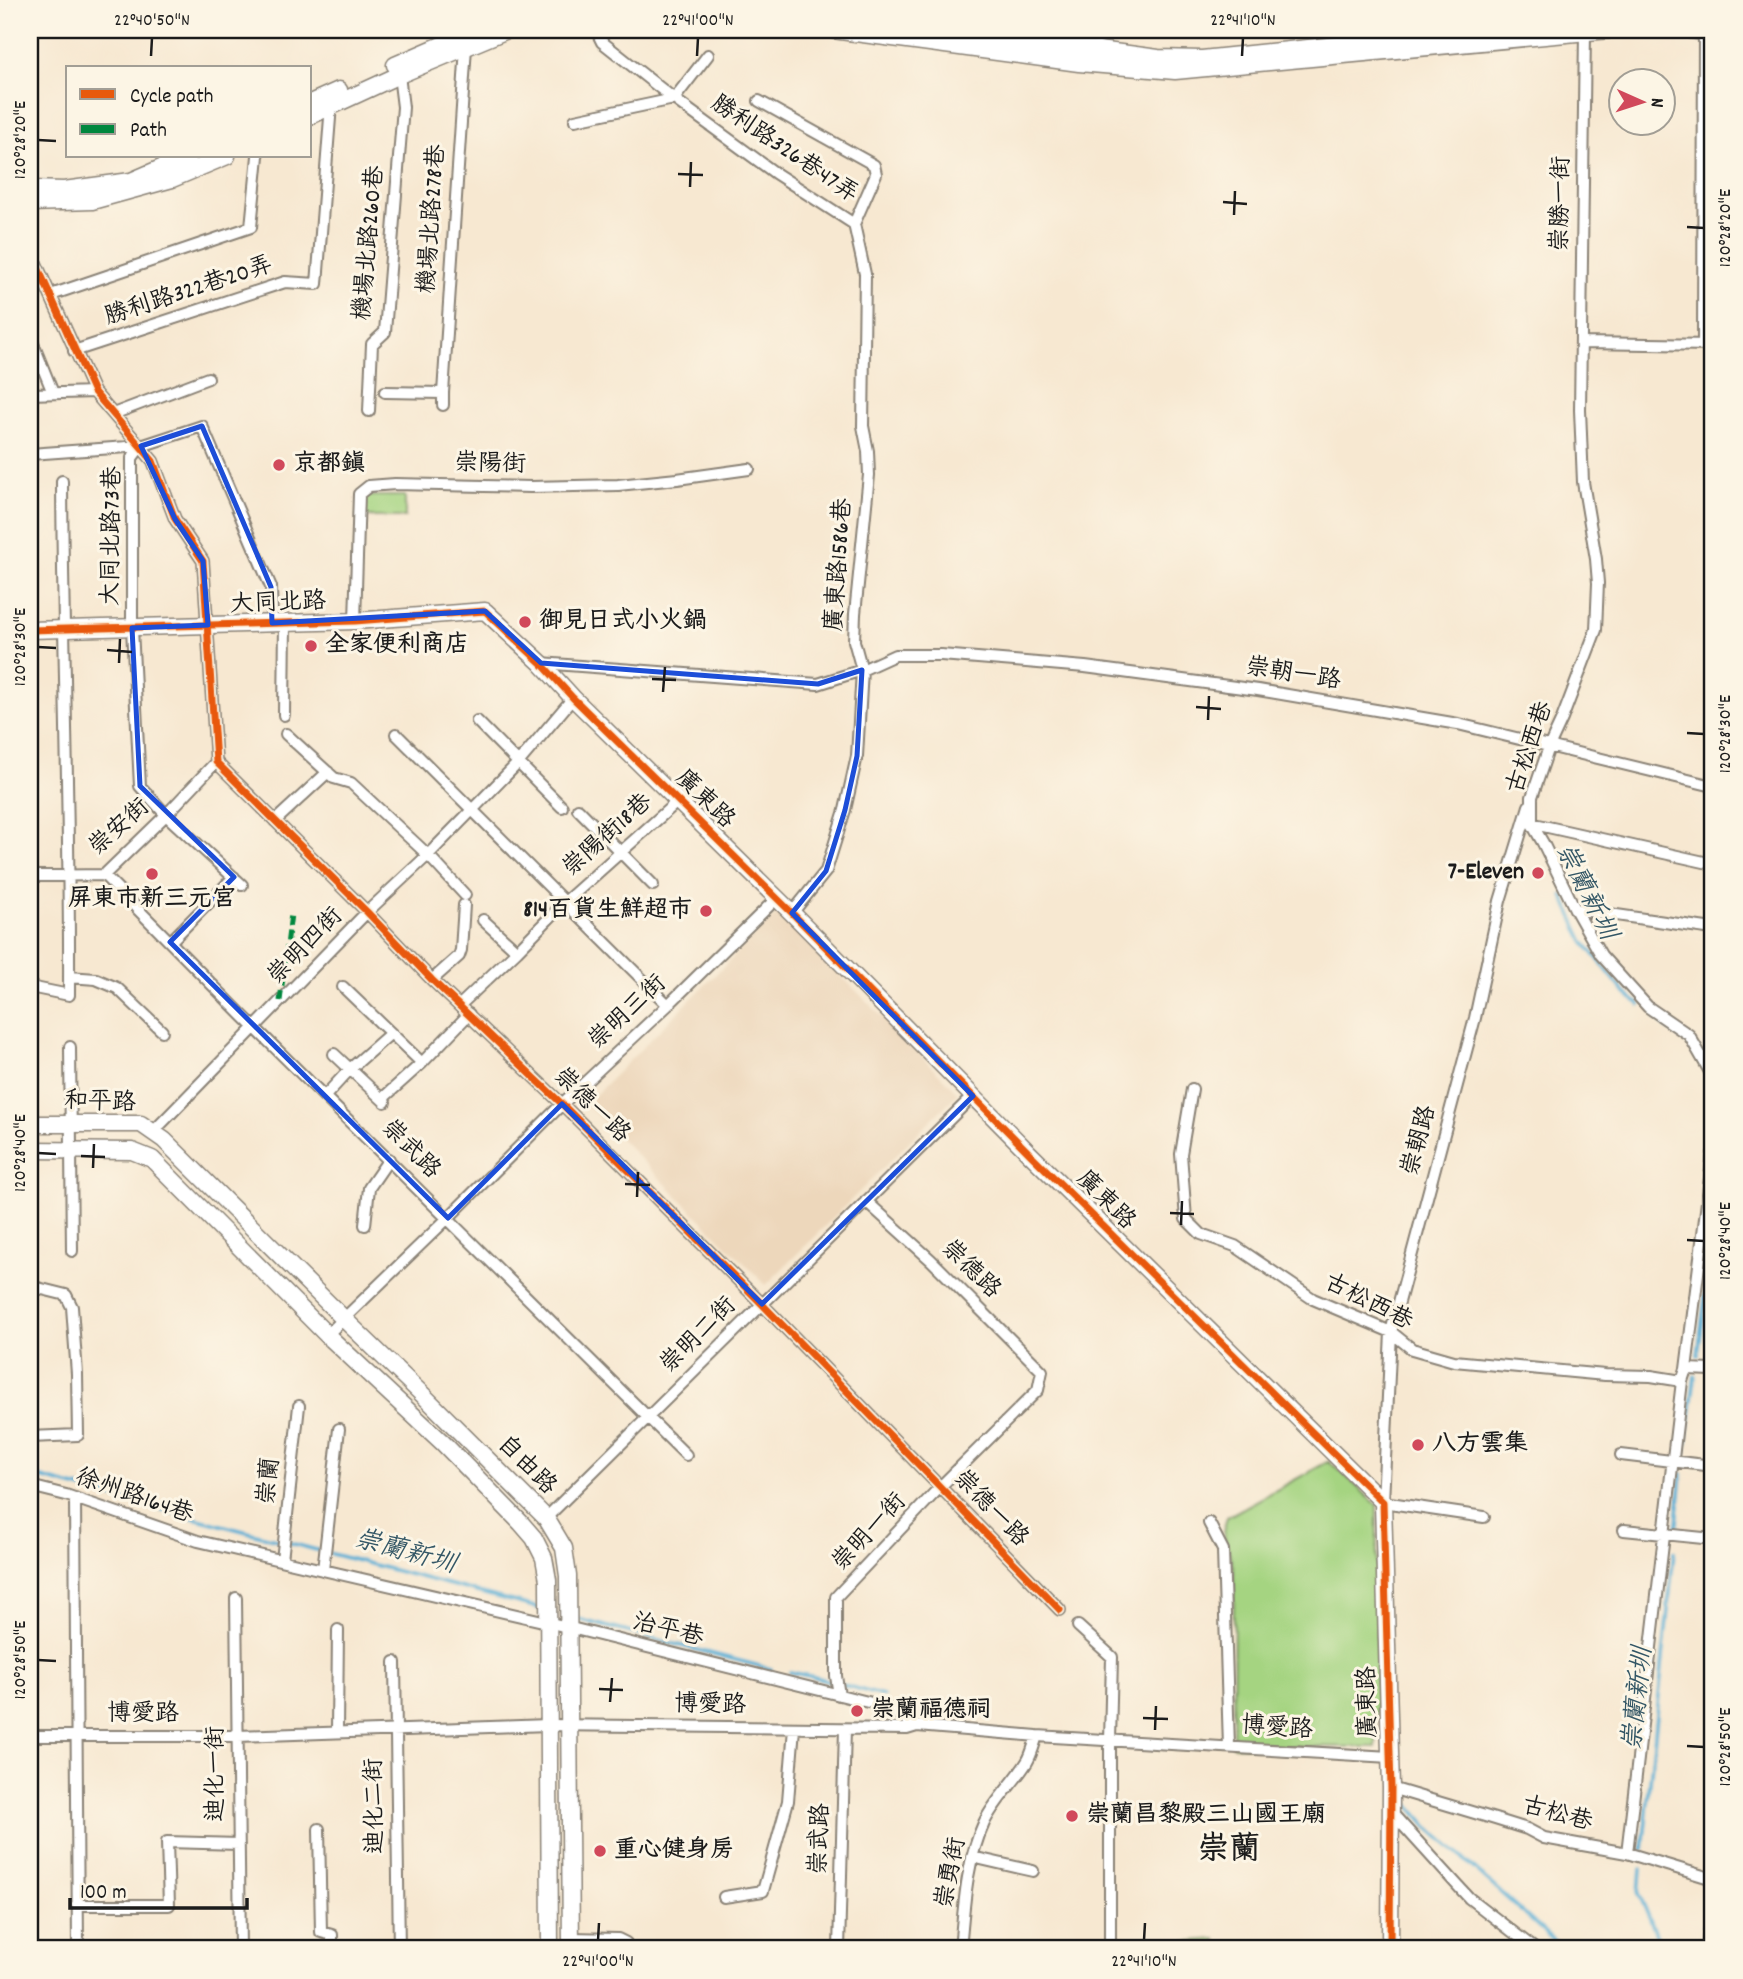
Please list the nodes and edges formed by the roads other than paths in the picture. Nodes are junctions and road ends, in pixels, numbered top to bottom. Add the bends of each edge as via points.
1 (476, 30) edge
2 (507, 30) edge
3 (596, 30) edge
4 (834, 30) edge
5 (949, 30) edge
6 (1482, 30) edge
7 (1609, 30) edge
8 (1703, 31) edge
9 (1585, 33) junction
10 (466, 47) junction
11 (708, 55) dead end
12 (398, 75) junction
13 (674, 99) junction
14 (312, 102) edge
15 (759, 102) dead end
16 (331, 106) junction
17 (312, 115) edge
18 (575, 120) dead end
19 (184, 158) edge
20 (223, 158) edge
21 (258, 158) edge
22 (30, 189) edge
23 (30, 202) edge
24 (854, 224) junction
25 (30, 250) edge
26 (51, 295) junction
27 (30, 336) edge
28 (1582, 343) junction
29 (1708, 345) edge
30 (863, 349) joint
31 (74, 351) junction
32 (1581, 375) joint
33 (208, 378) dead end
34 (94, 392) junction
35 (385, 392) dead end
36 (53, 393) junction
37 (443, 393) junction
38 (30, 394) edge
39 (443, 405) dead end
40 (369, 411) dead end
41 (113, 414) junction
42 (141, 446) junction
43 (30, 454) edge
44 (749, 469) dead end
45 (62, 481) dead end
46 (485, 611) joint
47 (355, 621) junction
48 (278, 623) junction
49 (208, 625) junction
50 (63, 628) junction
51 (132, 628) junction
52 (30, 629) edge
53 (541, 663) junction
54 (862, 670) junction
55 (573, 698) junction
56 (284, 715) dead end
57 (477, 721) dead end
58 (286, 734) dead end
59 (396, 734) dead end
60 (1549, 747) junction
61 (216, 762) junction
62 (519, 762) junction
63 (328, 772) junction
64 (1713, 786) edge
65 (678, 801) junction
66 (562, 807) dead end
67 (472, 809) junction
68 (578, 809) dead end
69 (166, 815) junction
70 (275, 821) junction
71 (1528, 823) junction
72 (620, 851) junction
73 (428, 855) junction
74 (1713, 864) edge
75 (69, 875) junction
76 (104, 875) junction
77 (30, 876) edge
78 (653, 885) dead end
79 (777, 898) junction
80 (566, 901) junction
81 (1575, 909) junction
82 (367, 912) junction
83 (792, 913) junction
84 (483, 920) dead end
85 (1713, 929) edge
86 (170, 942) junction
87 (517, 951) junction
88 (69, 978) junction
89 (432, 980) junction
90 (30, 987) edge
91 (344, 987) dead end
92 (460, 1005) junction
93 (668, 1005) junction
94 (469, 1014) junction
95 (255, 1028) junction
96 (162, 1031) dead end
97 (391, 1033) junction
98 (70, 1047) dead end
99 (334, 1054) dead end
100 (422, 1063) junction
101 (350, 1069) junction
102 (1713, 1077) edge
103 (1192, 1089) dead end
104 (325, 1096) junction
105 (973, 1096) junction
106 (562, 1104) junction
107 (70, 1123) junction
108 (30, 1124) edge
109 (159, 1136) junction
110 (30, 1150) edge
111 (71, 1150) junction
112 (1713, 1154) edge
113 (152, 1159) joint
114 (389, 1160) junction
115 (866, 1201) junction
116 (448, 1218) junction
117 (365, 1226) dead end
118 (72, 1251) dead end
119 (30, 1286) edge
120 (762, 1304) junction
121 (344, 1319) junction
122 (1391, 1332) junction
123 (327, 1335) junction
124 (1686, 1369) junction
125 (1713, 1370) edge
126 (1042, 1371) joint
127 (1682, 1381) junction
128 (299, 1406) dead end
129 (648, 1417) junction
130 (339, 1429) dead end
131 (30, 1437) edge
132 (686, 1455) dead end
133 (1621, 1455) dead end
134 (1674, 1462) junction
135 (1713, 1466) edge
136 (30, 1486) edge
137 (941, 1486) junction
138 (75, 1498) junction
139 (1383, 1502) junction
140 (1484, 1517) dead end
141 (546, 1518) junction
142 (1209, 1523) dead end
143 (1624, 1530) dead end
144 (1664, 1534) junction
145 (1713, 1539) edge
146 (325, 1559) junction
147 (282, 1560) junction
148 (236, 1598) dead end
149 (1060, 1610) dead end
150 (547, 1614) junction
151 (569, 1619) junction
152 (1078, 1626) dead end
153 (338, 1630) dead end
154 (395, 1662) dead end
155 (838, 1692) junction
156 (548, 1725) junction
157 (569, 1725) junction
158 (917, 1727) junction
159 (794, 1728) junction
160 (845, 1729) junction
161 (396, 1730) junction
162 (337, 1731) junction
163 (238, 1736) junction
164 (1037, 1736) junction
165 (30, 1737) edge
166 (76, 1737) junction
167 (1110, 1741) junction
168 (1229, 1747) junction
169 (1390, 1756) junction
170 (1391, 1788) junction
171 (1391, 1812) junction
172 (319, 1829) dead end
173 (239, 1844) junction
174 (1627, 1853) junction
175 (972, 1857) junction
176 (1033, 1871) dead end
177 (1713, 1879) edge
178 (724, 1897) dead end
179 (77, 1905) junction
180 (1713, 1905) edge
181 (571, 1944) edge
182 (626, 1944) dead end
183 (1111, 1948) edge
184 (78, 1949) edge
185 (240, 1949) edge
186 (332, 1949) edge
187 (399, 1949) edge
188 (550, 1949) edge
189 (839, 1949) edge
190 (960, 1949) edge
191 (1390, 1949) edge
192 (1535, 1949) edge
193 (1707, 1949) edge

1 - 14 street
2 - 10 street
3 - 13 street, 勝利路326巷47弄 via 602,42
4 - 9 street via 1079,63 1175,71
5 - 6 street via 1158,58 1202,58
7 - 9 street
8 - 29 street
9 - 28 street, 崇勝一街
10 - 12 street
10 - 37 street, 機場北路278巷
11 - 13 street
12 - 16 street
12 - 40 street, 機場北路260巷 via 403,107 385,331 372,344
13 - 18 street
13 - 24 street, 勝利路326巷47弄
15 - 24 street via 874,165 876,174
16 - 17 street
16 - 31 street, 勝利路322巷20弄 via 317,284 285,282
19 - 22 street via 131,181 64,190
20 - 23 street via 172,179 92,201
21 - 26 street, 勝利路322巷20弄 via 251,227
24 - 30 street, 勝利路326巷47弄 via 864,274
25 - 26 street
26 - 31 street
27 - 36 street
28 - 29 street
28 - 32 street, 崇勝一街
30 - 54 street, 廣東路1586巷 via 863,426 869,475 854,641
31 - 34 street
32 - 60 street, 古松西巷 via 1583,482 1597,559 1597,630
33 - 41 street
34 - 36 street
34 - 41 street
35 - 37 street
36 - 38 street
37 - 39 street, 機場北路278巷
41 - 42 street
42 - 43 street
42 - 48 street via 202,426 271,587
42 - 49 street via 153,461 175,519 202,561
42 - 51 street, 大同北路73巷 via 132,458
44 - 47 street, 崇陽街 via 618,485 369,486 359,494
45 - 50 street
46 - 47 street, 大同北路
46 - 53 street, 廣東路
47 - 48 street, 大同北路
48 - 49 street, 大同北路
48 - 56 street
49 - 51 street, 大同北路
49 - 61 street
50 - 51 street, 大同北路
50 - 52 street, 大同北路
50 - 75 street
51 - 69 street, 大同北路73巷 via 140,786
53 - 54 street via 818,684
53 - 55 street, 廣東路
54 - 60 street, 崇朝一路 via 895,655 1085,667 1458,724
54 - 83 street, 廣東路1586巷 via 857,755 845,810 826,871
55 - 62 street, 崇明四街
55 - 65 street, 廣東路
57 - 62 street
58 - 63 street
59 - 67 street
60 - 64 street, 崇朝一路
60 - 71 street, 古松西巷
61 - 69 street, 崇安街
61 - 70 street, 崇德一路
62 - 66 street
62 - 67 street, 崇明四街
63 - 70 street
63 - 73 street via 351,783
65 - 72 street, 崇陽街18巷
65 - 79 street, 廣東路
67 - 73 street, 崇明四街
67 - 80 street
68 - 72 street
69 - 76 street, 崇安街
69 - 86 street, 大同北路73巷 via 238,881
70 - 82 street, 崇德一路
71 - 74 street
71 - 81 street, 古松西巷 via 1543,843
71 - 122 street, 崇朝路 via 1500,901 1475,1018
72 - 78 street
72 - 80 street, 崇陽街18巷
73 - 82 street, 崇明四街
73 - 89 street via 464,900 459,956
75 - 76 street, 崇安街
75 - 77 street, 崇安街
75 - 88 street
76 - 86 street, 崇武路
79 - 83 street, 廣東路
79 - 93 street, 崇明三街
80 - 87 street, 崇陽街18巷
80 - 93 street
81 - 85 street
81 - 102 street, 古松西巷 via 1601,955 1648,1007 1689,1035
82 - 89 street, 崇德一路
82 - 95 street, 崇明四街
83 - 105 street, 廣東路
84 - 87 street
86 - 95 street, 崇武路
87 - 92 street, 崇陽街18巷
88 - 90 street via 69,995
88 - 96 street via 96,979 117,988
89 - 92 street, 崇德一路
91 - 97 street
92 - 94 street, 崇德一路
93 - 106 street, 崇明三街
94 - 100 street
94 - 106 street, 崇德一路
95 - 104 street, 崇武路
95 - 109 street, 崇明四街
97 - 100 street
97 - 101 street
98 - 107 street
99 - 101 street
100 - 101 street via 384,1102
101 - 104 street
103 - 122 street, 古松西巷 via 1181,1154 1186,1219 1200,1234 1236,1246 1313,1299
104 - 114 street, 崇武路
105 - 115 street, 崇明二街
105 - 139 street, 廣東路
106 - 116 street, 崇明三街
106 - 120 street, 崇德一路
107 - 108 street, 和平路
107 - 109 street, 和平路 via 141,1124
107 - 111 street
109 - 121 street, 自由路
110 - 111 street, 和平路
111 - 113 street, 和平路 via 132,1151
111 - 118 street
112 - 124 street
113 - 123 street, 自由路
114 - 116 street, 崇武路
114 - 117 street via 369,1188
115 - 120 street, 崇明二街
115 - 126 street, 崇德路
116 - 121 street, 崇明三街
116 - 129 street, 崇武路
119 - 131 street via 66,1295 72,1307 78,1434
120 - 129 street, 崇明二街
120 - 137 street, 崇德一路
121 - 123 street, 崇明三街
121 - 141 street, 自由路
122 - 127 street, 古松西巷 via 1412,1349 1454,1361
122 - 139 street, 崇朝路
123 - 150 street, 自由路 via 443,1443 534,1538 548,1580
124 - 125 street
124 - 127 street
126 - 137 street, 崇明一街 via 1038,1390
127 - 134 street
128 - 147 street, 崇蘭
129 - 132 street, 崇武路
129 - 141 street, 崇明二街
130 - 146 street
133 - 134 street
134 - 135 street
134 - 144 street
136 - 138 street, 徐州路164巷
137 - 149 street, 崇德一路
137 - 155 street, 崇明一街 via 835,1597
138 - 147 street, 徐州路164巷 via 198,1541
138 - 166 street
139 - 140 street
139 - 169 street, 廣東路
141 - 151 street, 自由路 via 564,1548
142 - 168 street via 1223,1550
143 - 144 street
144 - 145 street
144 - 174 street
146 - 147 street, 徐州路164巷
146 - 150 street, 治平巷 via 404,1588
148 - 163 street, 迪化一街
150 - 151 street, 治平巷
150 - 156 street, 自由路
151 - 155 street, 治平巷
151 - 157 street, 自由路
152 - 167 street via 1112,1657
153 - 162 street
154 - 161 street, 迪化二街
155 - 158 street, 治平巷 via 884,1706
156 - 157 street, 博愛路
156 - 161 street, 博愛路
156 - 188 street, 自由路
157 - 159 street, 博愛路
157 - 181 street, 自由路
158 - 160 street, 博愛路
158 - 164 street, 博愛路
159 - 160 street, 博愛路
159 - 178 street via 788,1801 763,1891
160 - 189 street, 崇武路
161 - 162 street, 博愛路
161 - 187 street, 迪化二街
162 - 163 street, 博愛路
163 - 166 street, 博愛路
163 - 173 street, 迪化一街
164 - 167 street, 博愛路
164 - 175 street, 崇勇街 via 1028,1760 984,1822
165 - 166 street, 博愛路
166 - 179 street
167 - 168 street, 博愛路
167 - 183 street
168 - 169 street, 博愛路
169 - 170 street, 廣東路
170 - 171 street, 廣東路
170 - 174 street, 古松巷 via 1544,1838
171 - 191 street, 廣東路
171 - 192 street via 1469,1898
172 - 186 street via 321,1932 332,1935
173 - 179 street via 167,1842 169,1905
173 - 185 street, 迪化一街
174 - 177 street, 古松巷
175 - 176 street
175 - 190 street, 崇勇街
179 - 184 street
180 - 193 street
181 - 182 street via 618,1939

